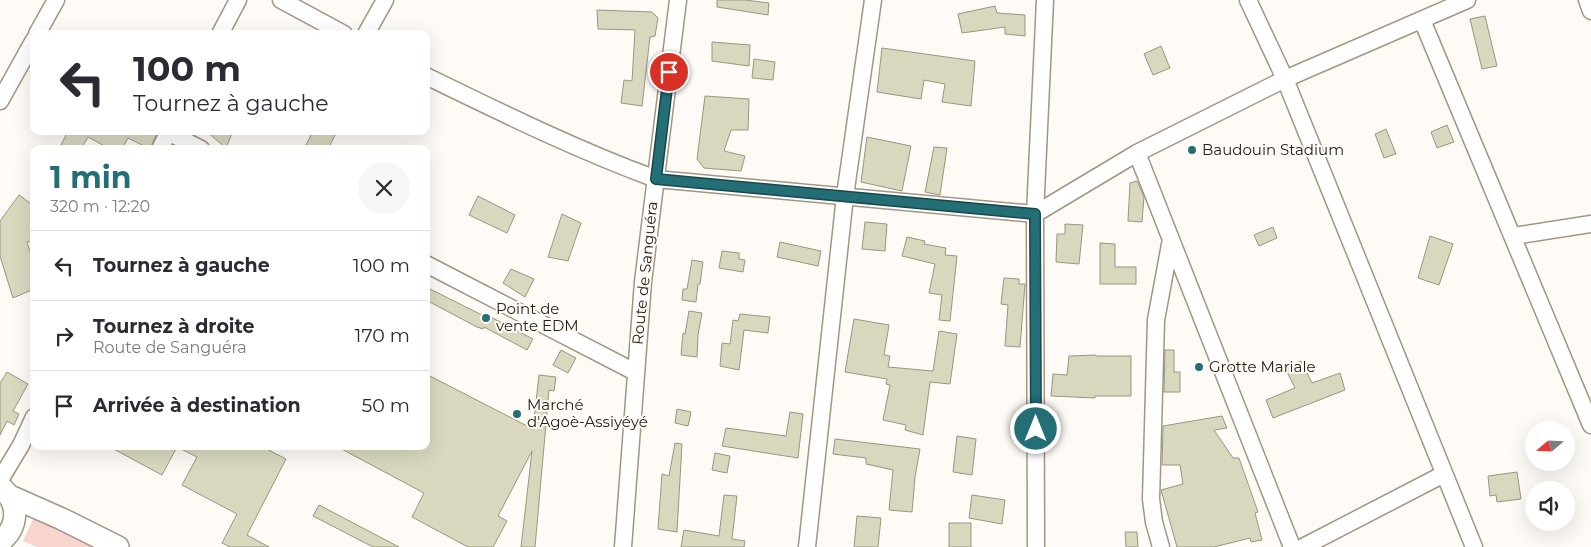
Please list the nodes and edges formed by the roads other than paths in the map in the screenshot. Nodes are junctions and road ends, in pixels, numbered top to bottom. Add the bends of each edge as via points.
1 (56, 0) edge
2 (238, 0) edge
3 (281, 0) edge
4 (384, 0) edge
5 (678, 0) edge
6 (873, 0) edge
7 (1045, 0) edge
8 (1248, 0) edge
9 (1467, 0) edge
10 (1586, 0) edge
11 (1591, 11) edge
12 (1422, 20) junction
13 (39, 30) edge
14 (222, 30) edge
15 (337, 30) edge
16 (368, 30) edge
17 (30, 47) edge
18 (430, 78) edge
19 (1285, 79) junction
20 (2, 93) edge
21 (174, 135) edge
22 (193, 145) edge
23 (1137, 153) junction
24 (656, 179) junction
25 (845, 196) junction
26 (1035, 214) junction
27 (1591, 224) edge
28 (1513, 236) junction
29 (1171, 239) junction
30 (430, 266) edge
31 (635, 372) junction
32 (30, 425) edge
33 (1591, 425) edge
34 (1444, 474) junction
35 (3, 487) edge
36 (0, 542) edge
37 (118, 547) edge
38 (623, 547) edge
39 (807, 547) edge
40 (1036, 547) edge
41 (1161, 547) edge
42 (1292, 547) edge
43 (1303, 547) edge
44 (1474, 547) edge

1 - 13 street
2 - 14 street
3 - 15 street
4 - 16 street
5 - 24 street, Route de Sanguéra
6 - 25 street
7 - 26 street
8 - 19 street
9 - 12 street
10 - 11 street
12 - 19 street
12 - 28 street
17 - 20 street
18 - 24 street via 553,138
19 - 23 street
19 - 34 street
21 - 22 street
23 - 26 street
23 - 29 street
24 - 25 street
24 - 31 street, Route de Sanguéra
25 - 26 street
25 - 39 street
26 - 40 street
27 - 28 street
28 - 33 street
29 - 41 street via 1156,320 1151,499
29 - 42 street
30 - 31 street
31 - 38 street, Route de Sanguéra
32 - 35 street
34 - 43 street
34 - 44 street
35 - 36 main road via 14,504 15,521
35 - 37 main road

